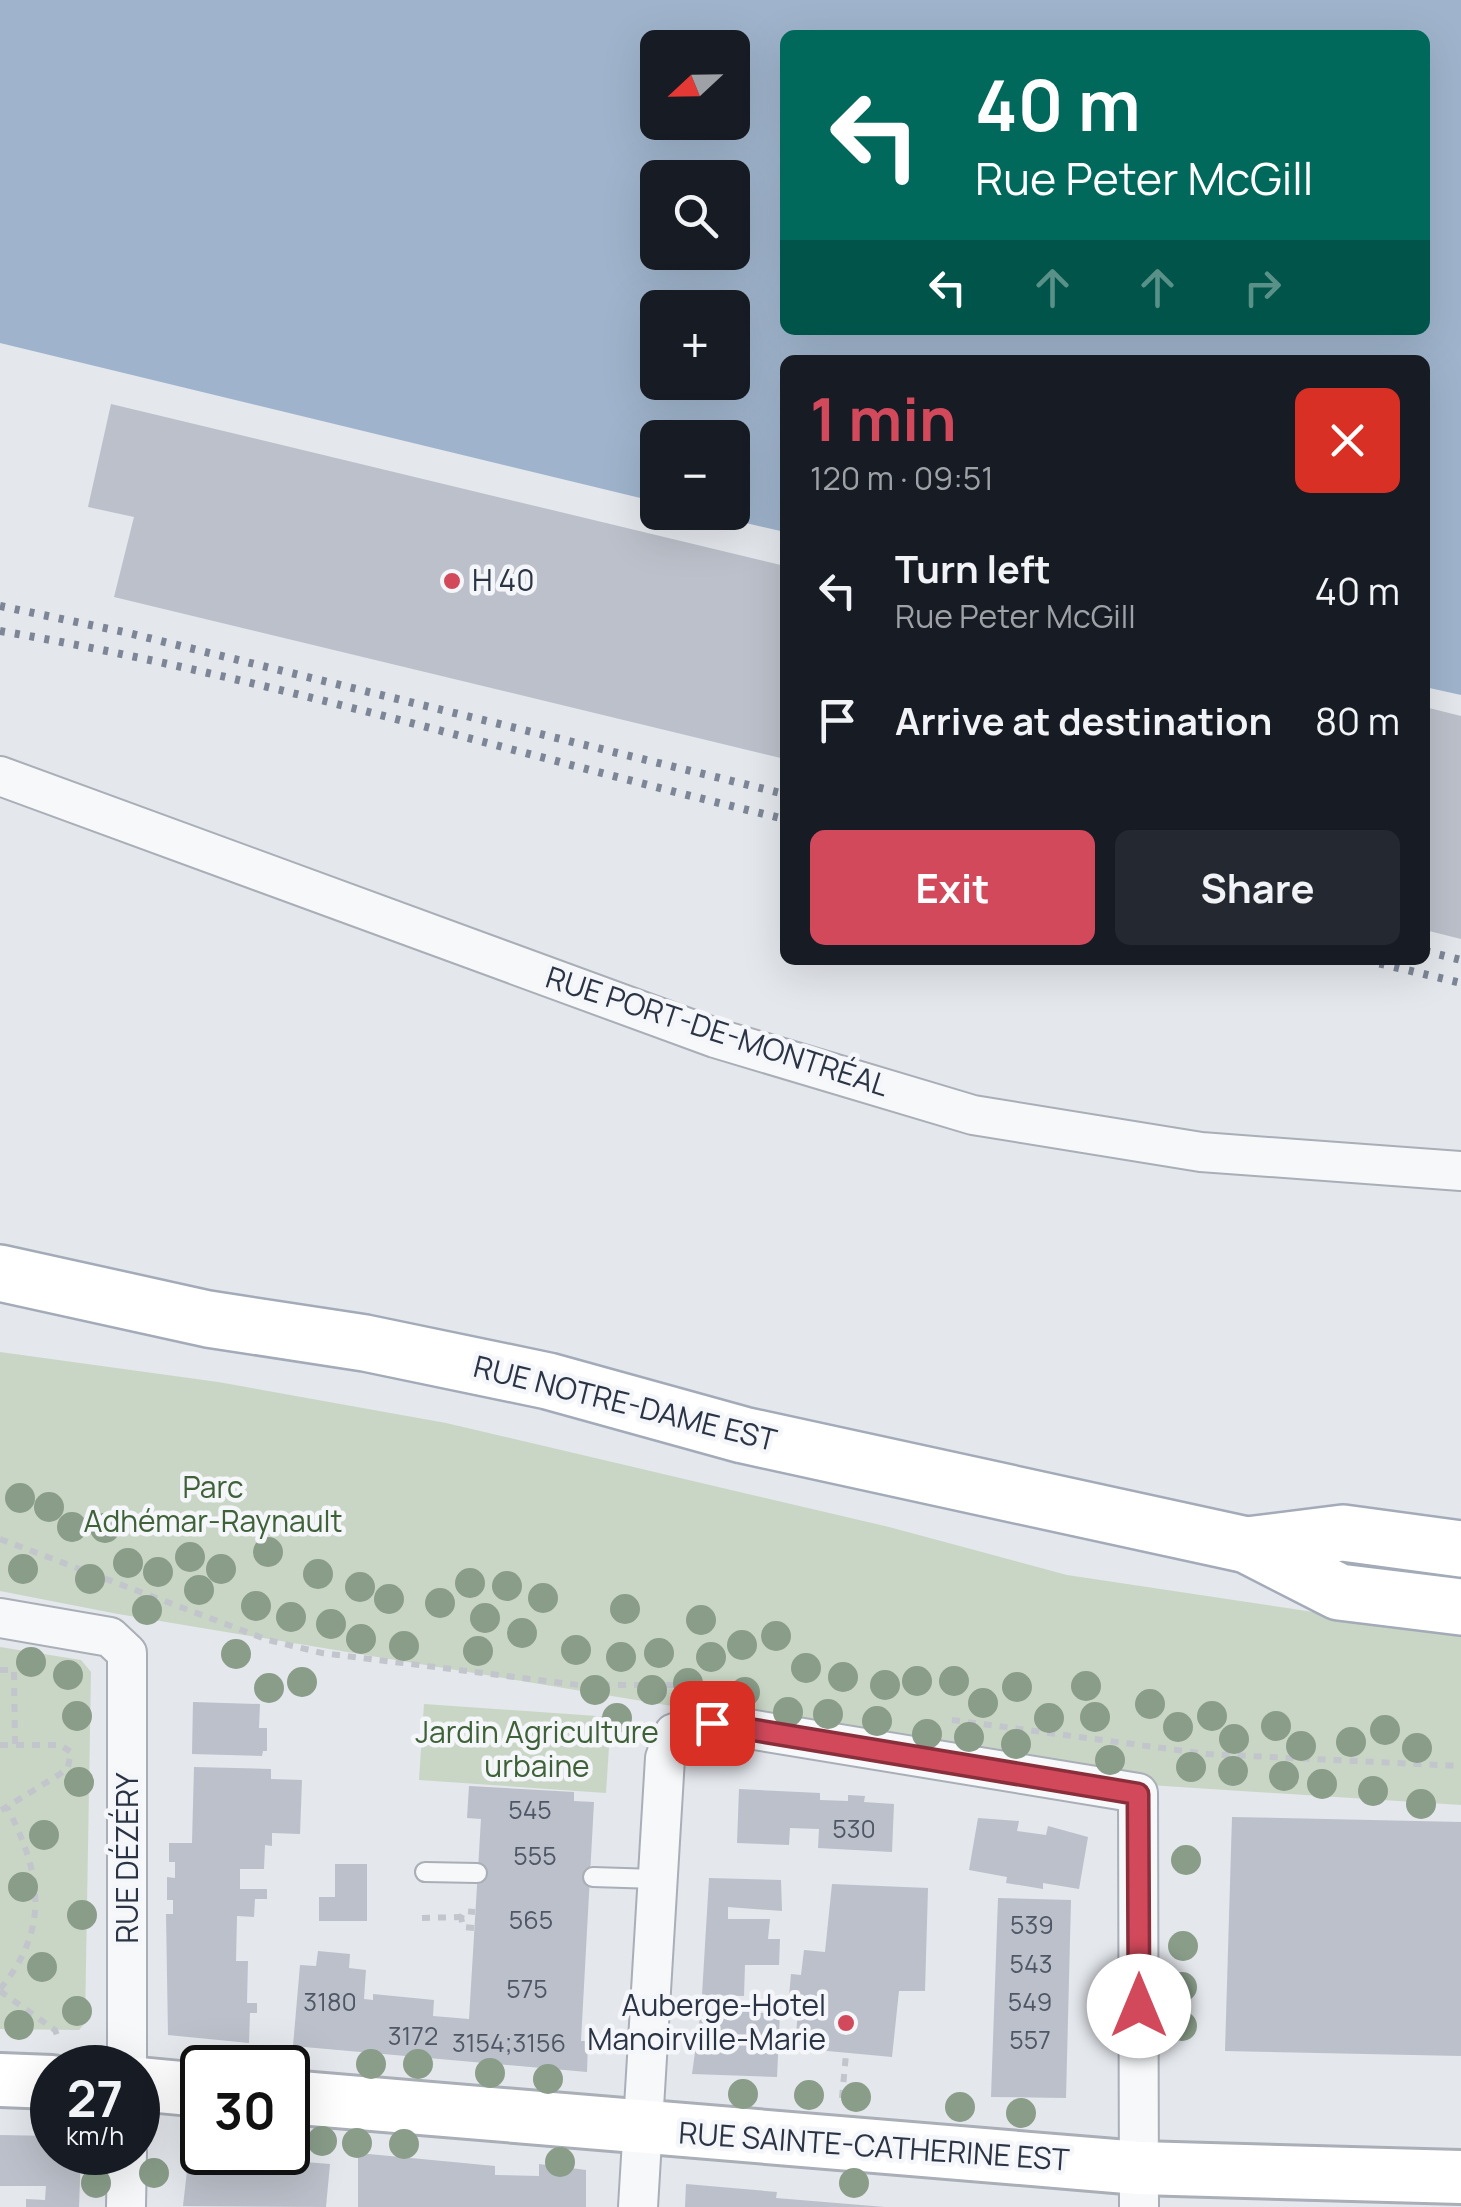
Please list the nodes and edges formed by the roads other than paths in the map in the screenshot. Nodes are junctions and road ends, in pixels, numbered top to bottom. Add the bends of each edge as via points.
1 (0, 776) edge
2 (1461, 1170) edge
3 (0, 1274) edge
4 (1247, 1546) junction
5 (1461, 1549) edge
6 (1461, 1607) edge
7 (0, 1618) edge
8 (425, 1872) dead end
9 (476, 1873) dead end
10 (594, 1877) dead end
11 (656, 1879) junction
12 (127, 2045) edge
13 (30, 2068) edge
14 (0, 2080) edge
15 (310, 2100) edge
16 (642, 2129) junction
17 (127, 2175) edge
18 (1461, 2177) edge
19 (1139, 2187) edge
20 (126, 2207) edge
21 (638, 2207) edge

1 - 2 street, RUE PORT-DE-MONTRÉAL via 715,1038 972,1115 1201,1152
3 - 4 main road, RUE NOTRE-DAME EST via 548,1381 743,1435
4 - 5 main road, RUE NOTRE-DAME EST via 1344,1533
4 - 6 main road, RUE NOTRE-DAME EST via 1339,1592
7 - 12 street, RUE DÉZÉRY via 110,1637 133,1634
8 - 9 lane
10 - 11 lane
11 - 16 street
11 - 19 street via 665,1758 674,1733 712,1723 1138,1794
13 - 14 street
15 - 16 street, RUE SAINTE-CATHERINE EST
16 - 19 street, RUE SAINTE-CATHERINE EST
16 - 21 street
17 - 20 street
18 - 19 street, RUE SAINTE-CATHERINE EST

